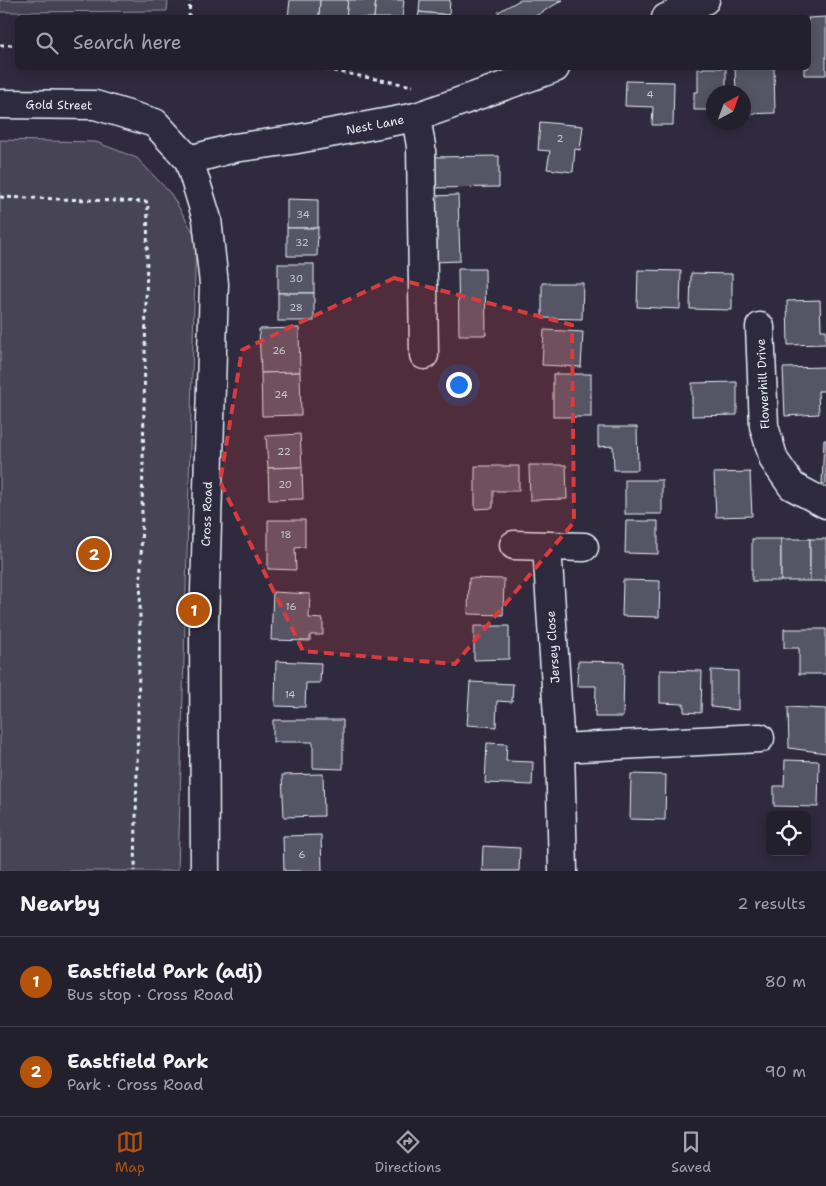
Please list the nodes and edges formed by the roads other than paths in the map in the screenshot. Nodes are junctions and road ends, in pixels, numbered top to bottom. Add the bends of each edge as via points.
1 (549, 70) edge
2 (0, 104) edge
3 (416, 117) junction
4 (189, 160) junction
5 (760, 327) dead end
6 (424, 354) dead end
7 (826, 504) edge
8 (514, 545) dead end
9 (547, 546) junction
10 (584, 547) dead end
11 (760, 738) dead end
12 (560, 748) junction
13 (205, 871) edge
14 (563, 871) edge

1 - 3 street, Nest Lane
2 - 4 street, Gold Street via 95,105 155,122
3 - 4 street, Nest Lane via 234,148
3 - 6 street via 421,146
4 - 13 street, Cross Road via 207,219 214,284 204,625
5 - 7 street, Flowerhill Drive via 764,426 774,460 792,486
8 - 9 street
9 - 10 street
9 - 12 street, Jersey Close
11 - 12 street
12 - 14 street, Jersey Close

